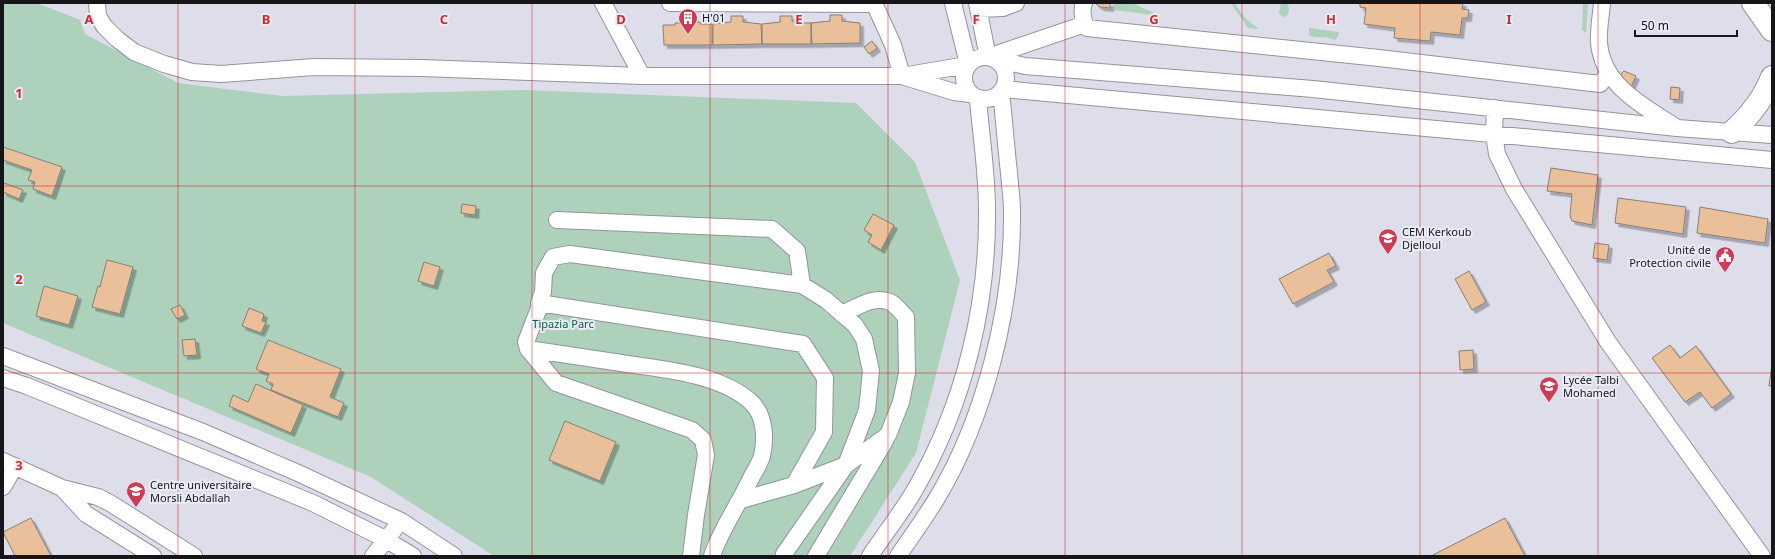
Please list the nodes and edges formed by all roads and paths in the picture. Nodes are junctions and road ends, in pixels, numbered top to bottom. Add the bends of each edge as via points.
1 (97, 3) edge
2 (603, 3) edge
3 (670, 3) edge
4 (874, 3) edge
5 (952, 3) edge
6 (1016, 3) edge
7 (1084, 3) edge
8 (1602, 3) edge
9 (1753, 3) edge
10 (977, 6) edge
11 (1085, 24) junction
12 (1772, 30) edge
13 (991, 58) junction
14 (968, 64) junction
15 (1609, 73) junction
16 (642, 76) junction
17 (902, 76) junction
18 (1772, 76) edge
19 (1002, 91) junction
20 (974, 96) junction
21 (1495, 108) junction
22 (1677, 128) junction
23 (1732, 132) junction
24 (1494, 134) junction
25 (1772, 135) edge
26 (1772, 160) edge
27 (558, 220) dead end
28 (802, 285) junction
29 (539, 303) junction
30 (842, 314) junction
31 (528, 349) junction
32 (3, 356) edge
33 (3, 378) edge
34 (888, 435) junction
35 (9, 463) edge
36 (846, 465) junction
37 (794, 484) junction
38 (3, 487) edge
39 (62, 488) junction
40 (741, 500) junction
41 (401, 521) junction
42 (418, 533) junction
43 (385, 539) junction
44 (406, 554) edge
45 (784, 554) dead end
46 (1755, 554) edge
47 (153, 556) edge
48 (194, 556) edge
49 (373, 556) edge
50 (454, 556) edge
51 (691, 556) edge
52 (712, 556) edge
53 (816, 556) edge
54 (870, 556) edge
55 (898, 556) edge

1 - 16 street via 98,16 117,40 134,52 192,72 221,74 314,67
2 - 16 street
3 - 4 street
4 - 17 street via 893,45
5 - 14 street
6 - 10 street via 1003,8
7 - 11 street
8 - 15 street via 1599,42 1602,58
9 - 12 highway
10 - 13 street
11 - 13 street
11 - 15 street via 1087,28 1600,84
13 - 14 street via 974,59
13 - 19 street via 1004,69 1006,82
13 - 21 street via 1025,66 1313,89
14 - 17 street
14 - 20 street via 963,77 964,83
15 - 22 street via 1626,94
16 - 17 street
17 - 20 street
18 - 23 highway via 1757,106
19 - 20 street via 991,99
19 - 24 street
19 - 55 street via 1012,212 1004,310 993,359 960,453 937,498
20 - 54 street via 987,209 986,258 980,306 970,353 957,399 939,444 917,487
21 - 22 street
21 - 24 street
22 - 23 street
23 - 25 street
24 - 26 street
24 - 46 street via 1497,154 1514,189 1608,342
27 - 28 street via 772,229 797,251
28 - 29 street via 570,254 553,257 544,273 543,292
28 - 30 street
29 - 31 street via 526,342
29 - 37 street via 803,344 825,378 824,432
30 - 34 street via 878,299 891,302 906,316 907,373 901,402
30 - 36 street via 864,339 871,372 867,410
31 - 40 street via 675,372 710,380 739,393 752,403 761,415 764,435 762,457
31 - 51 street via 556,383 692,430 703,440 706,455
32 - 41 street via 203,432
33 - 43 street via 298,497
34 - 36 street
34 - 53 street
35 - 38 street
35 - 39 street
36 - 37 street
36 - 45 street
37 - 40 street
39 - 47 street via 86,514
39 - 48 street via 98,497 110,503
40 - 52 street
41 - 42 street
41 - 43 street
42 - 44 street
42 - 50 street
43 - 44 street
43 - 49 street

